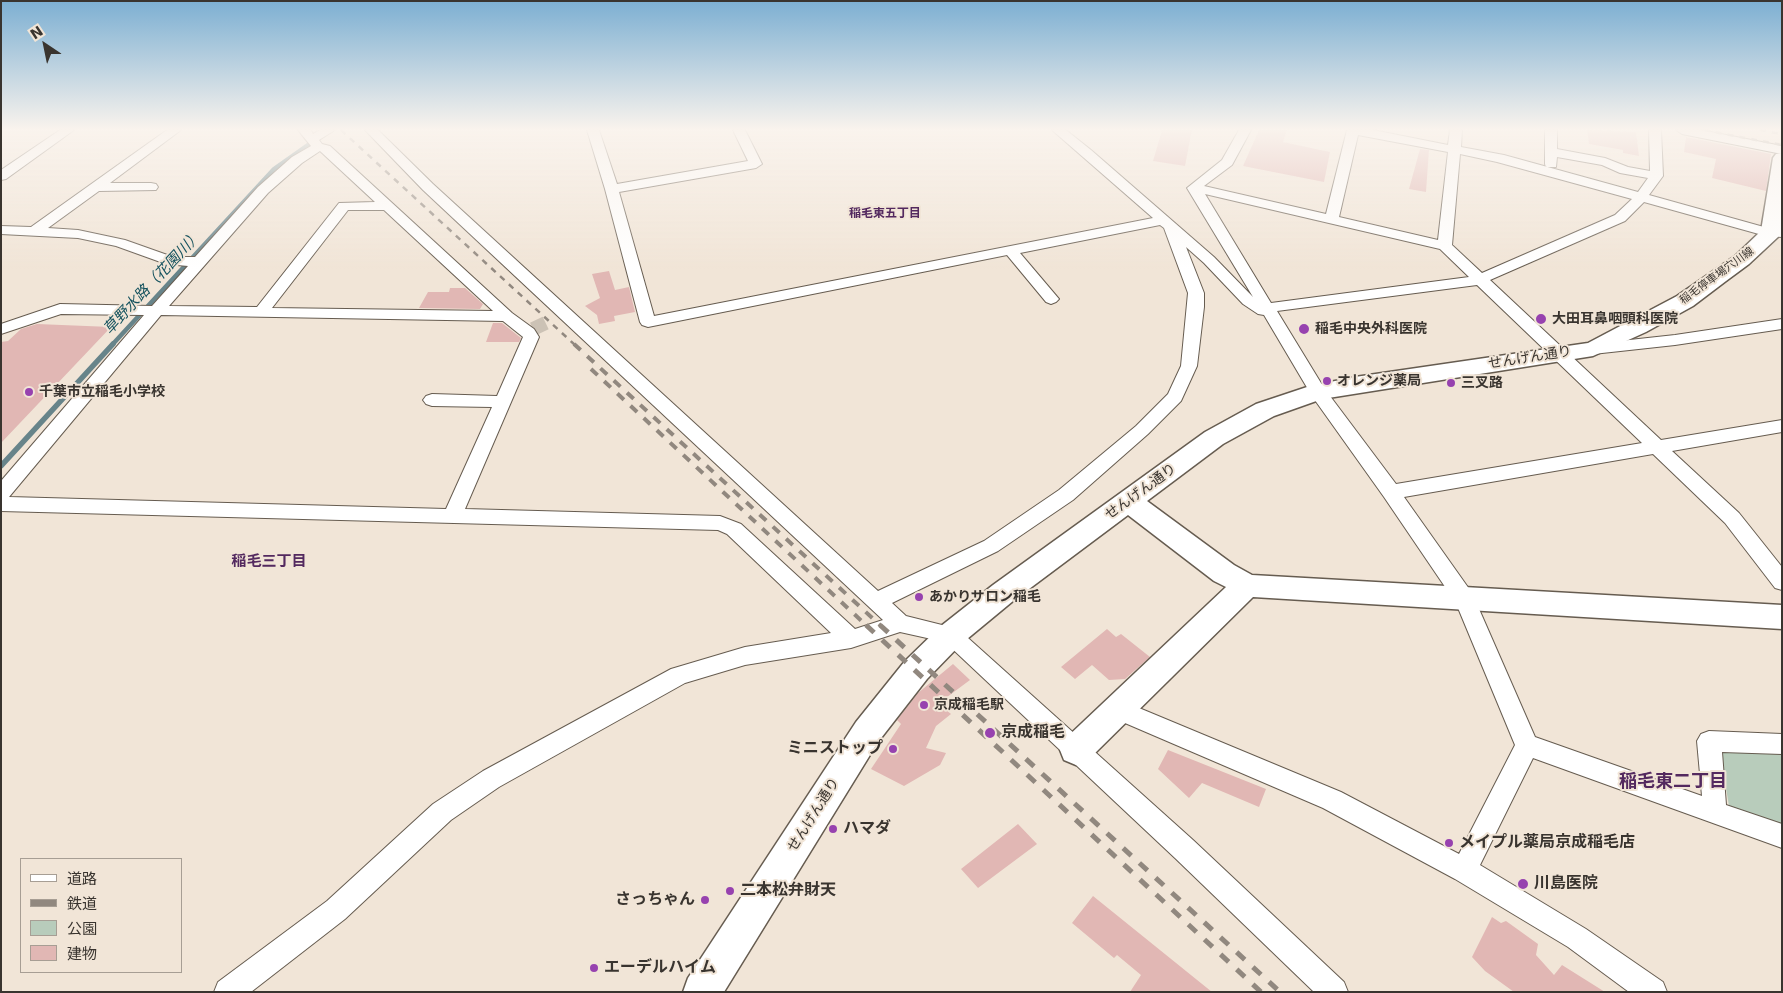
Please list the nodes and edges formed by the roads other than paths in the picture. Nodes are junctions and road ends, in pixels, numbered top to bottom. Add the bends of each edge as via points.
1 (112, 176) edge
2 (278, 176) edge
3 (356, 176) edge
4 (417, 176) edge
5 (608, 176) edge
6 (685, 176) edge
7 (1114, 176) edge
8 (1209, 176) edge
9 (1342, 176) edge
10 (1451, 176) edge
11 (1567, 176) edge
12 (1656, 176) edge
13 (1781, 176) edge
14 (98, 187) junction
15 (151, 187) dead end
16 (1194, 188) junction
17 (612, 189) junction
18 (1641, 197) junction
19 (389, 206) junction
20 (1331, 220) junction
21 (1167, 224) junction
22 (1, 230) edge
23 (36, 231) junction
24 (1776, 233) edge
25 (1445, 246) junction
26 (1010, 250) junction
27 (201, 262) junction
28 (1478, 280) junction
29 (1050, 299) dead end
30 (1267, 311) junction
31 (156, 312) junction
32 (260, 312) junction
33 (507, 316) junction
34 (1782, 324) edge
35 (1, 330) edge
36 (1593, 349) junction
37 (1558, 354) junction
38 (1318, 392) junction
39 (432, 400) dead end
40 (502, 402) junction
41 (1782, 426) edge
42 (1657, 447) junction
43 (1392, 492) junction
44 (1, 494) edge
45 (1128, 501) junction
46 (1, 504) edge
47 (453, 515) junction
48 (1782, 582) edge
49 (1247, 585) junction
50 (1465, 599) junction
51 (878, 600) junction
52 (1782, 617) edge
53 (900, 623) junction
54 (950, 635) junction
55 (851, 639) junction
56 (1119, 710) junction
57 (1782, 744) edge
58 (1527, 745) junction
59 (1076, 750) junction
60 (1715, 813) junction
61 (1782, 836) edge
62 (1464, 870) junction
63 (228, 992) edge
64 (702, 992) edge
65 (1334, 992) edge
66 (1653, 992) edge

1 - 14 street
2 - 27 street
3 - 19 street
4 - 51 street via 559,316
5 - 17 street
6 - 17 street
7 - 21 street
8 - 16 street
9 - 20 street
10 - 25 street
11 - 18 street
12 - 18 street
13 - 24 main road
14 - 15 street
14 - 23 street
16 - 20 street
16 - 30 street
17 - 26 street via 648,322
18 - 24 street
18 - 28 street via 1620,218
19 - 32 street via 344,206
19 - 33 street
20 - 25 street
21 - 26 street
21 - 30 street via 1209,260 1248,301
21 - 51 street via 1196,293 1189,366 1175,397 1074,489 991,546
22 - 23 street
23 - 27 street via 78,234 120,243 170,261
24 - 36 main road, 稲毛停車場穴川線 via 1685,301
25 - 28 street
26 - 29 street
27 - 31 street
28 - 30 street
28 - 37 street
30 - 38 street
31 - 32 street
31 - 35 street via 60,309
31 - 44 street
32 - 33 street
33 - 40 street via 530,330 530,337
34 - 36 street, せんげん通り
36 - 37 main road, せんげん通り
37 - 38 main road, せんげん通り
37 - 42 street
38 - 43 street
38 - 45 main road, せんげん通り via 1236,424
39 - 40 street
40 - 47 street
41 - 42 street
42 - 43 street
42 - 48 street via 1732,518
43 - 50 street
45 - 49 main road via 1224,573
45 - 54 main road, せんげん通り
46 - 47 street
47 - 55 street via 720,523 734,529
49 - 50 main road
49 - 56 main road
50 - 52 main road
50 - 58 street
51 - 53 street
53 - 54 street
53 - 55 street
54 - 59 street
54 - 64 main road, せんげん通り via 916,670 867,732
55 - 63 street via 745,656 678,676 491,779 442,812 336,910
56 - 59 main road
56 - 62 street via 1332,800
57 - 60 street via 1709,741
58 - 60 street
58 - 62 street
59 - 65 street
60 - 61 street
62 - 66 street via 1576,938

